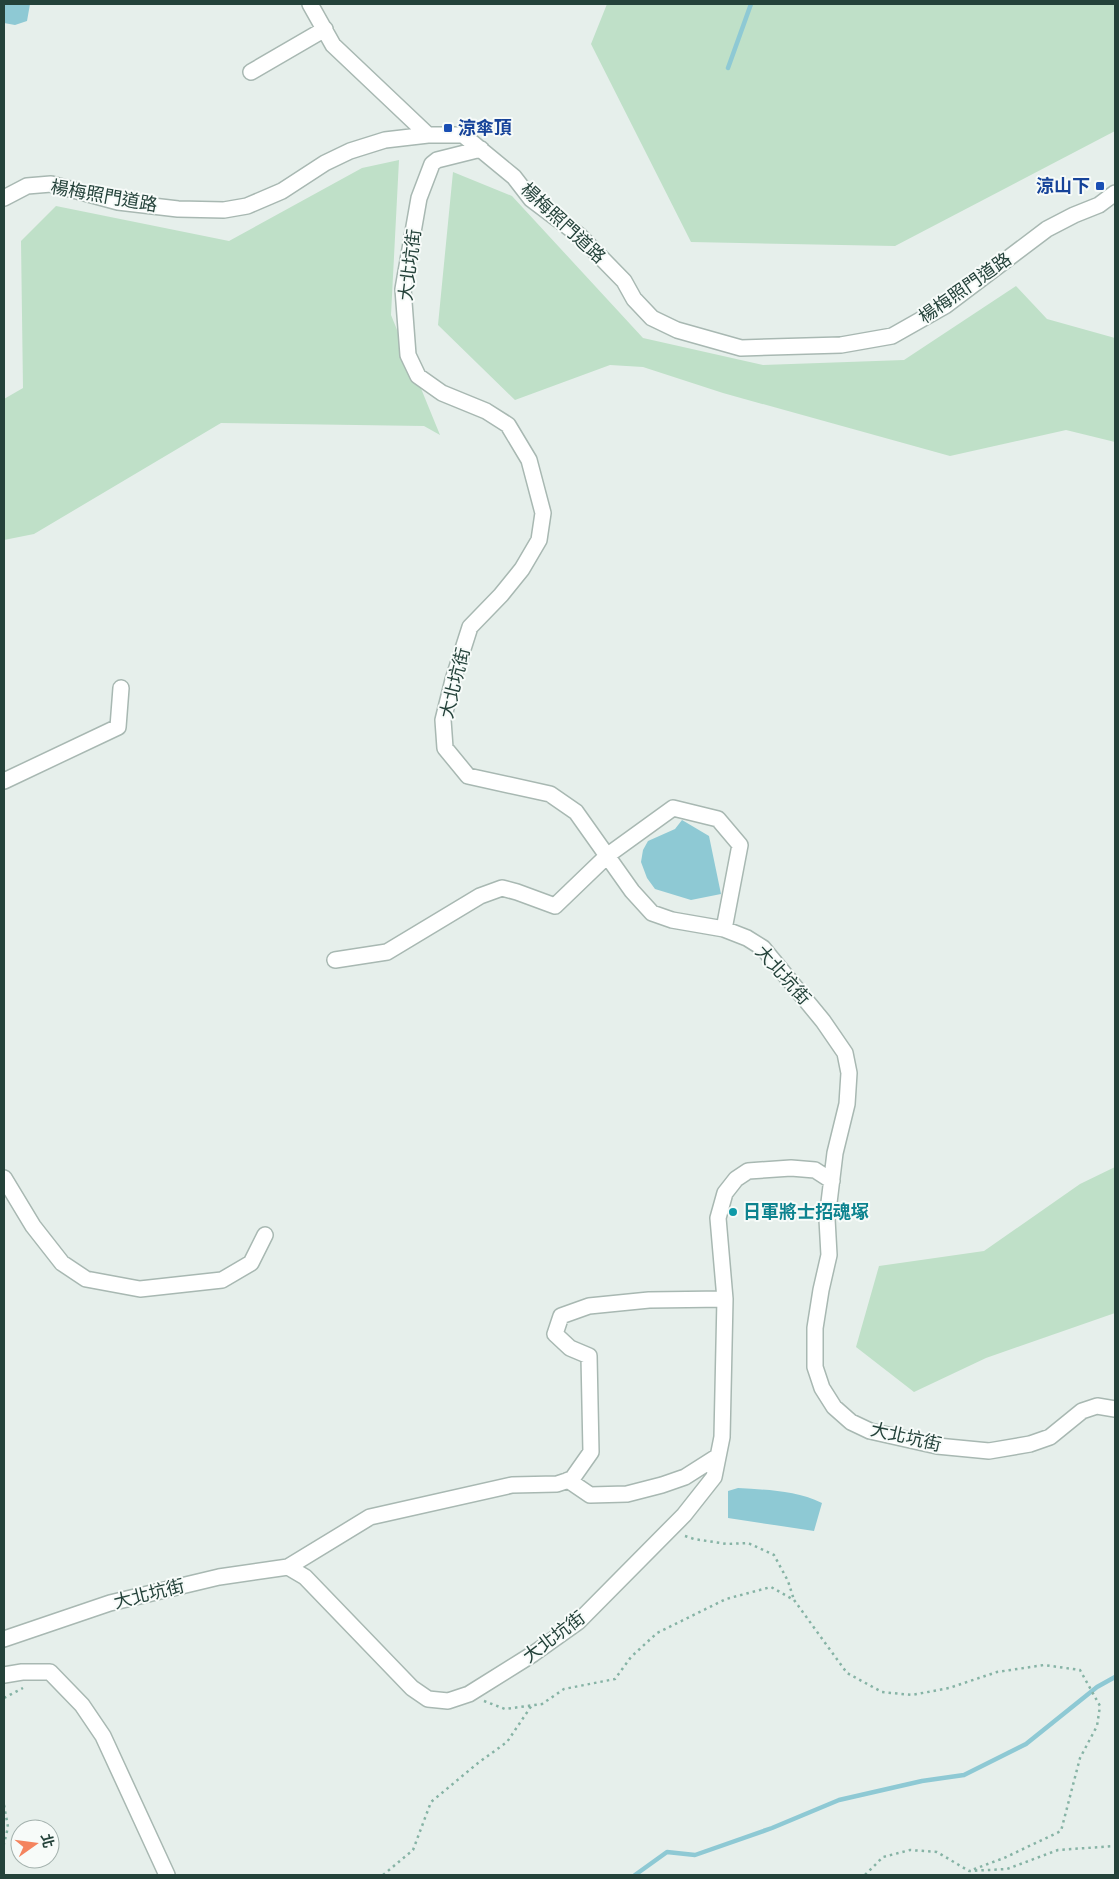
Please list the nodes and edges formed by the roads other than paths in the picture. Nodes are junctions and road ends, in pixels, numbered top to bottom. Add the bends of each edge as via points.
1 (310, 4) edge
2 (325, 29) junction
3 (251, 72) dead end
4 (428, 135) junction
5 (481, 149) junction
6 (1115, 193) edge
7 (4, 198) edge
8 (121, 688) dead end
9 (4, 781) edge
10 (608, 855) junction
11 (724, 928) junction
12 (335, 960) dead end
13 (4, 1178) edge
14 (832, 1181) junction
15 (265, 1236) dead end
16 (725, 1299) junction
17 (1115, 1409) edge
18 (718, 1456) junction
19 (568, 1480) junction
20 (288, 1567) junction
21 (4, 1640) edge
22 (4, 1675) edge
23 (167, 1875) edge

1 - 2 street
2 - 3 street
2 - 4 street via 334,45
4 - 5 street, 楊梅照門道路 via 463,135
4 - 7 street, 楊梅照門道路 via 385,140 350,152 282,191 246,206 224,210 118,202 50,184 27,186
5 - 6 street, 楊梅照門道路 via 531,198 580,236 624,281 634,299 652,318 677,330 741,348 841,345 892,336 945,306 1047,229 1099,205
5 - 10 street, 大北坑街 via 437,160 432,164 419,198 403,289 408,355 418,376 442,393 486,411 508,425 529,460 543,513 538,540 522,569 470,627 444,720 445,748 468,776 550,794 576,812
8 - 9 street via 118,727
10 - 11 street, 大北坑街 via 632,891 652,913 672,920
10 - 11 street via 673,808 718,819 740,845
10 - 12 street via 554,906 502,888 480,896 387,952
11 - 14 street, 大北坑街 via 763,948 845,1053 849,1073 847,1104
13 - 15 street via 33,1226 62,1263 86,1279 140,1289 222,1280 251,1263
14 - 16 street, 大北坑街 via 815,1170 791,1168 748,1171 736,1179 725,1193 718,1218
14 - 17 street, 大北坑街 via 827,1219 829,1255 815,1328 815,1367 822,1388 834,1407 851,1422 870,1431 937,1446 989,1451 1050,1438 1082,1411 1097,1406
16 - 18 street, 大北坑街 via 722,1438
16 - 19 street via 648,1300 589,1306 561,1316 555,1334 570,1348 589,1356 591,1452
18 - 19 street via 685,1477 627,1494 590,1494
18 - 20 street, 大北坑街 via 714,1477 684,1516 578,1622 469,1694 448,1701 428,1699 412,1688 305,1577
19 - 20 street via 557,1484 512,1485 370,1517
20 - 21 street, 大北坑街 via 219,1577 110,1603
22 - 23 street via 50,1672 82,1704 103,1736

